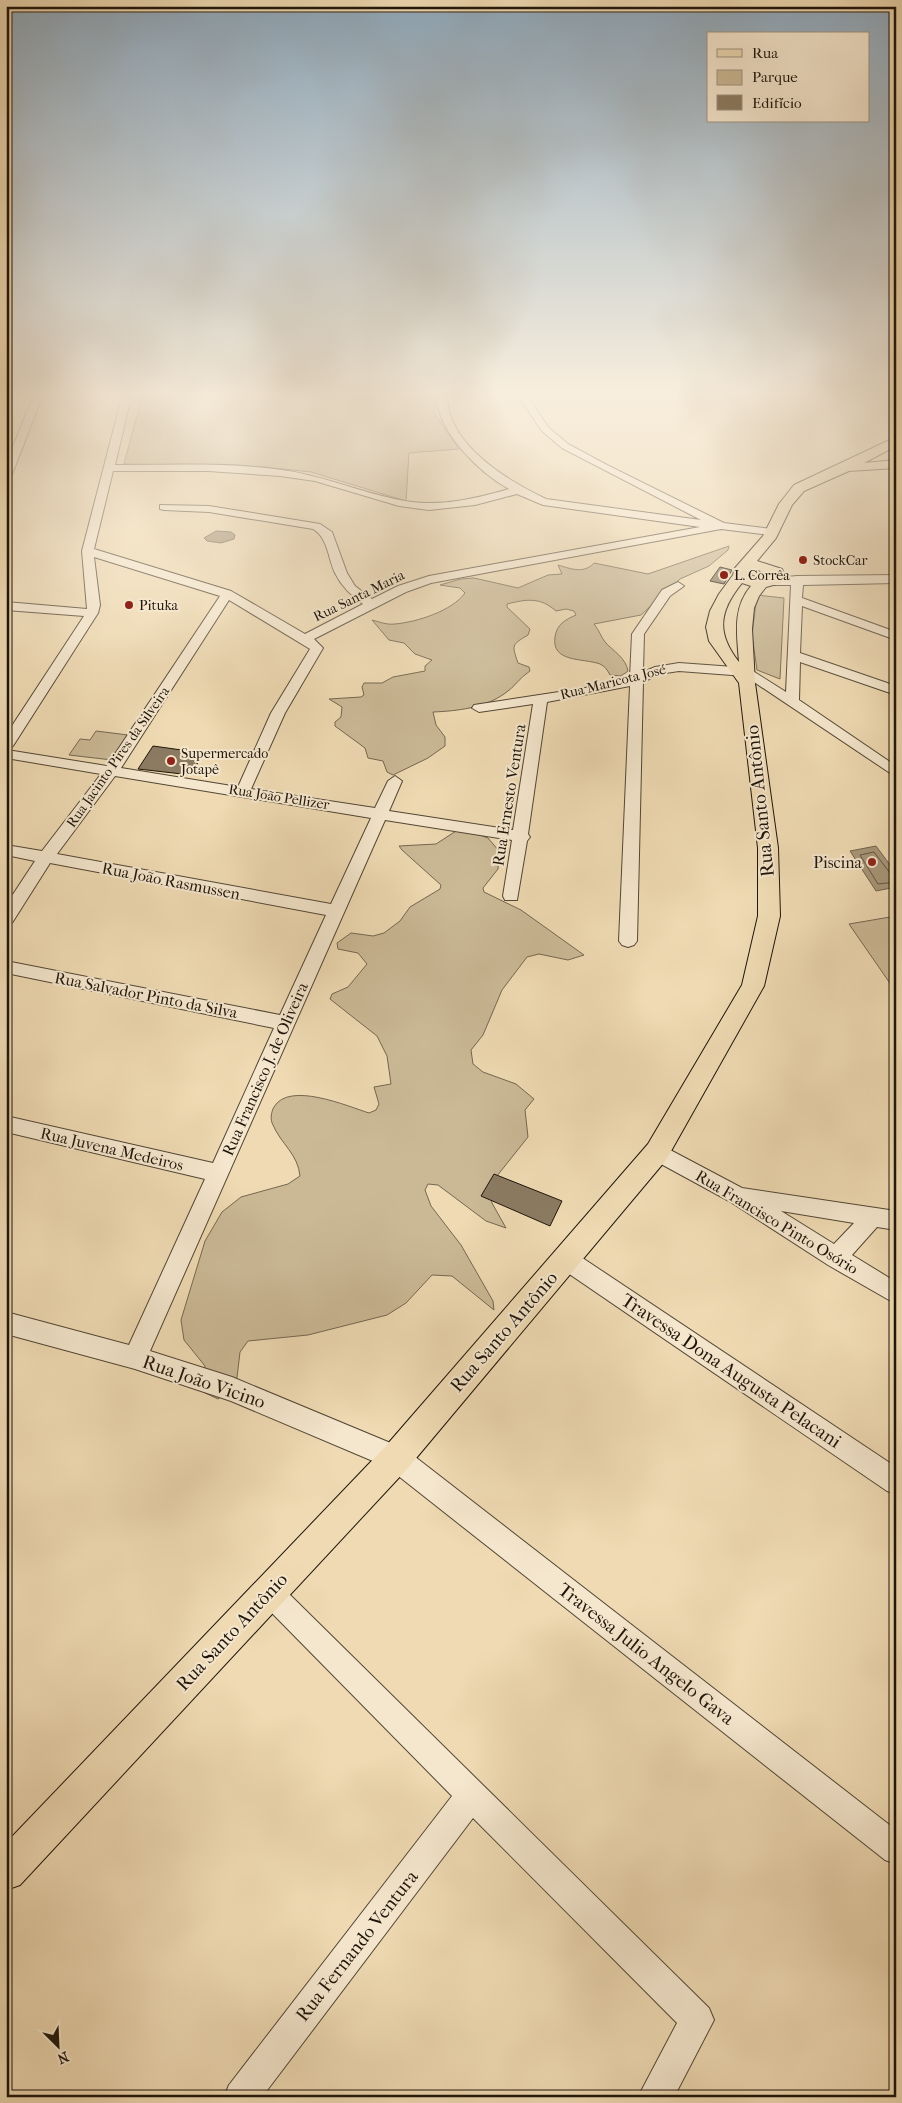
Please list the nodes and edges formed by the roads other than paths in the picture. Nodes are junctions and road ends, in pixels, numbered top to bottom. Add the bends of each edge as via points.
1 (103, 495) edge
2 (373, 495) edge
3 (502, 495) edge
4 (529, 495) edge
5 (661, 495) edge
6 (793, 495) edge
7 (164, 507) dead end
8 (721, 526) junction
9 (770, 535) junction
10 (88, 551) junction
11 (745, 571) junction
12 (770, 577) junction
13 (896, 579) edge
14 (794, 580) junction
15 (678, 586) dead end
16 (227, 594) junction
17 (796, 600) junction
18 (372, 604) junction
19 (6, 606) edge
20 (92, 613) junction
21 (896, 636) edge
22 (305, 638) junction
23 (794, 655) junction
24 (744, 675) junction
25 (637, 680) junction
26 (896, 691) edge
27 (542, 699) junction
28 (792, 701) junction
29 (479, 708) dead end
30 (6, 746) edge
31 (6, 754) edge
32 (112, 770) junction
33 (896, 773) edge
34 (395, 781) dead end
35 (243, 791) junction
36 (380, 814) junction
37 (522, 837) junction
38 (6, 850) edge
39 (46, 858) junction
40 (511, 896) dead end
41 (336, 912) junction
42 (6, 919) edge
43 (628, 941) dead end
44 (6, 967) edge
45 (286, 1023) junction
46 (6, 1124) edge
47 (657, 1152) junction
48 (219, 1173) junction
49 (736, 1195) junction
50 (874, 1216) junction
51 (896, 1221) edge
52 (836, 1258) junction
53 (567, 1260) junction
54 (896, 1294) edge
55 (6, 1323) edge
56 (136, 1358) junction
57 (396, 1458) junction
58 (896, 1482) edge
59 (270, 1593) junction
60 (472, 1795) junction
61 (896, 1849) edge
62 (6, 1871) edge
63 (241, 2097) edge
64 (655, 2097) edge

1 - 10 street
2 - 3 street via 400,504 462,504
4 - 8 street via 543,502
5 - 8 street
6 - 9 main road, Rua Santo Antônio
7 - 18 street via 209,509 316,526 326,532 350,588
8 - 9 street
8 - 18 street, Rua Santa Maria via 428,580
9 - 11 main road, Rua Santo Antônio via 747,563
9 - 12 main road
10 - 16 street
10 - 20 street via 94,605
11 - 12 main road via 754,582
11 - 24 main road, Rua Santo Antônio via 728,589 718,610 714,634 727,659
12 - 14 street
12 - 24 main road, Rua Santo Antônio via 750,597 744,616
13 - 14 street
14 - 17 street
15 - 25 street via 666,593 638,634
16 - 22 street
16 - 32 street, Rua Jacinto Pires da Silveira
17 - 21 street
17 - 23 street
18 - 22 street, Rua Santa Maria
19 - 20 street
20 - 30 street
22 - 35 street via 317,648 278,713
23 - 26 street
23 - 28 street
24 - 25 street, Rua Maricota José via 679,667 656,671
24 - 28 street
24 - 47 main road, Rua Santo Antônio via 768,848 769,916 753,986
25 - 27 street, Rua Maricota José
25 - 43 street
27 - 29 street, Rua Maricota José
27 - 37 street, Rua Ernesto Ventura
28 - 33 street
31 - 32 street, Rua João Pellizer
32 - 35 street, Rua João Pellizer
32 - 39 street, Rua Jacinto Pires da Silveira
34 - 36 street, Rua Francisco J. de Oliveira
35 - 36 street, Rua João Pellizer
36 - 37 street, Rua João Pellizer
36 - 41 street, Rua Francisco J. de Oliveira
37 - 40 street, Rua Ernesto Ventura
38 - 39 street, Rua João Rasmussen
39 - 41 street, Rua João Rasmussen
39 - 42 street, Rua Jacinto Pires da Silveira
41 - 45 street, Rua Francisco J. de Oliveira
44 - 45 street, Rua Salvador Pinto da Silva
45 - 48 street, Rua Francisco J. de Oliveira
46 - 48 street, Rua Juvena Medeiros
47 - 49 street, Rua Francisco Pinto Osório
47 - 53 main road, Rua Santo Antônio
48 - 56 street, Rua Francisco J. de Oliveira
49 - 50 street
49 - 52 street, Rua Francisco Pinto Osório
50 - 51 street
50 - 52 street
52 - 54 street, Rua Francisco Pinto Osório
53 - 57 main road, Rua Santo Antônio
53 - 58 street, Travessa Dona Augusta Pelacani
55 - 56 street, Rua João Vicino
56 - 57 street, Rua João Vicino via 232,1389
57 - 59 main road, Rua Santo Antônio
57 - 61 street, Travessa Julio Angelo Gava
59 - 60 street
59 - 62 main road, Rua Santo Antônio
60 - 63 street, Rua Fernando Ventura
60 - 64 street via 697,2020

